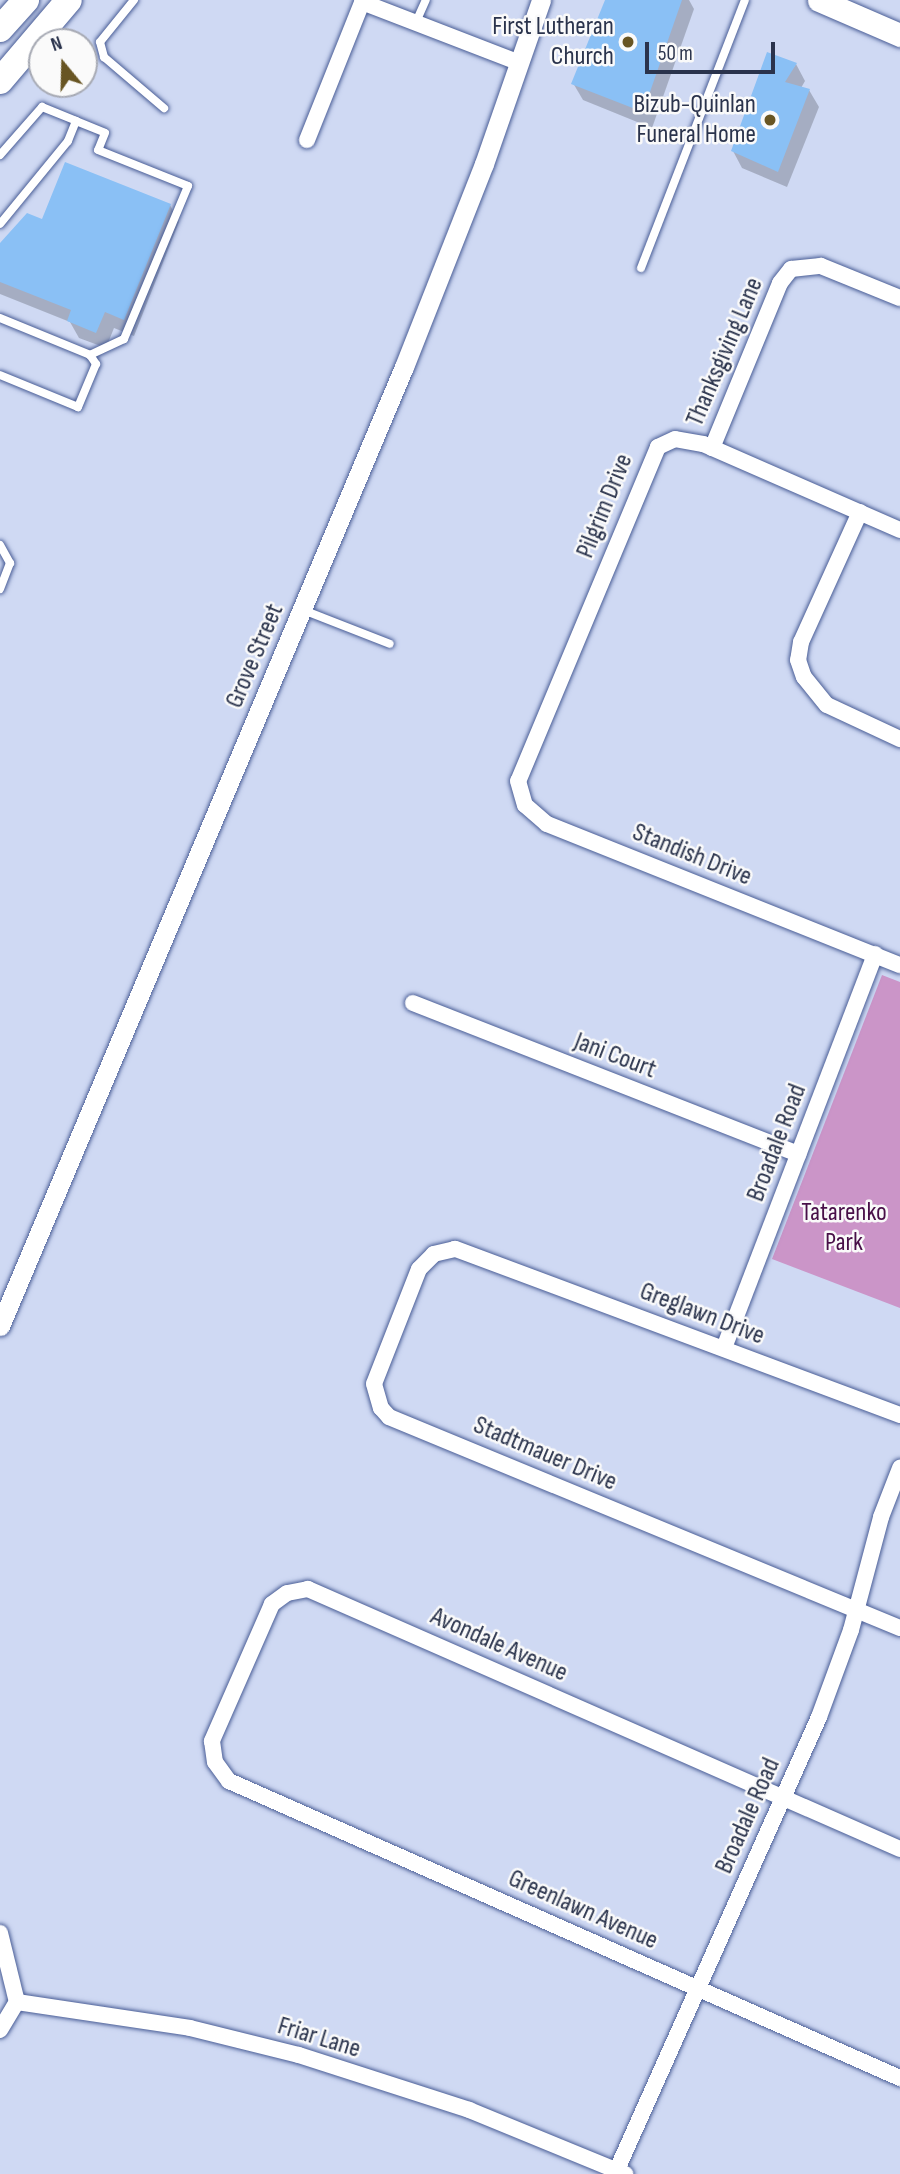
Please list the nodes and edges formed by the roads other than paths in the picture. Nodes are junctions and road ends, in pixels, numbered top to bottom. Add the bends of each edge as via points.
1 (26, 0) edge
2 (69, 0) edge
3 (134, 0) edge
4 (426, 0) edge
5 (541, 0) edge
6 (746, 0) edge
7 (363, 1) edge
8 (826, 1) edge
9 (416, 22) junction
10 (0, 29) edge
11 (900, 35) edge
12 (520, 64) junction
13 (0, 81) edge
14 (164, 108) dead end
15 (76, 121) junction
16 (307, 140) dead end
17 (0, 155) edge
18 (0, 224) edge
19 (640, 268) dead end
20 (900, 298) edge
21 (0, 318) edge
22 (90, 355) junction
23 (0, 375) edge
24 (712, 448) junction
25 (860, 512) junction
26 (900, 530) edge
27 (0, 545) edge
28 (0, 589) edge
29 (303, 610) junction
30 (390, 644) dead end
31 (900, 739) edge
32 (530, 750) joint
33 (875, 954) junction
34 (900, 965) edge
35 (413, 1003) dead end
36 (798, 1154) junction
37 (487, 1258) joint
38 (0, 1326) edge
39 (724, 1348) junction
40 (900, 1415) edge
41 (900, 1468) edge
42 (856, 1610) junction
43 (900, 1628) edge
44 (246, 1788) joint
45 (782, 1798) junction
46 (900, 1849) edge
47 (0, 1933) edge
48 (698, 1988) junction
49 (17, 2002) junction
50 (0, 2030) edge
51 (900, 2078) edge
52 (619, 2173) edge

1 - 10 highway
2 - 13 highway
3 - 14 lane via 100,42 104,57
4 - 9 lane
5 - 12 street, Grove Street
6 - 19 lane
7 - 9 street
7 - 16 street
8 - 11 main road
9 - 12 street
12 - 29 street, Grove Street via 404,367
15 - 17 lane via 42,107
15 - 18 lane via 68,141
15 - 22 lane via 105,133 98,150 188,186 124,339
20 - 24 street, Thanksgiving Lane via 821,266 791,269 779,283
21 - 22 lane
22 - 23 lane via 95,371 78,407
24 - 25 street, Pilgrim Drive
24 - 32 street, Pilgrim Drive via 676,439 653,455
25 - 26 street, Pilgrim Drive
25 - 31 street via 801,642 798,660 814,692 827,705
27 - 28 lane via 10,563
29 - 30 lane
29 - 38 street, Grove Street via 11,1290
32 - 33 street, Standish Drive via 518,781 521,795 530,811 547,824
33 - 34 street, Standish Drive
33 - 36 street, Broadale Road
35 - 36 street, Jani Court
36 - 39 street, Broadale Road
37 - 39 street, Greglawn Drive
37 - 42 street, Stadtmauer Drive via 467,1250 444,1250 419,1269 376,1371 376,1397 389,1417
39 - 40 street, Greglawn Drive
41 - 42 street, Broadale Road via 881,1517
42 - 43 street, Stadtmauer Drive
42 - 45 street, Broadale Road via 819,1717
44 - 45 street, Avondale Avenue via 220,1772 212,1741 272,1604 287,1593 308,1589
44 - 48 street, Greenlawn Avenue
45 - 46 street, Avondale Avenue
45 - 48 street, Broadale Road
47 - 49 street
48 - 51 street, Greenlawn Avenue
48 - 52 street, Broadale Road
49 - 50 street
49 - 52 street, Friar Lane via 190,2028 299,2056 469,2110

